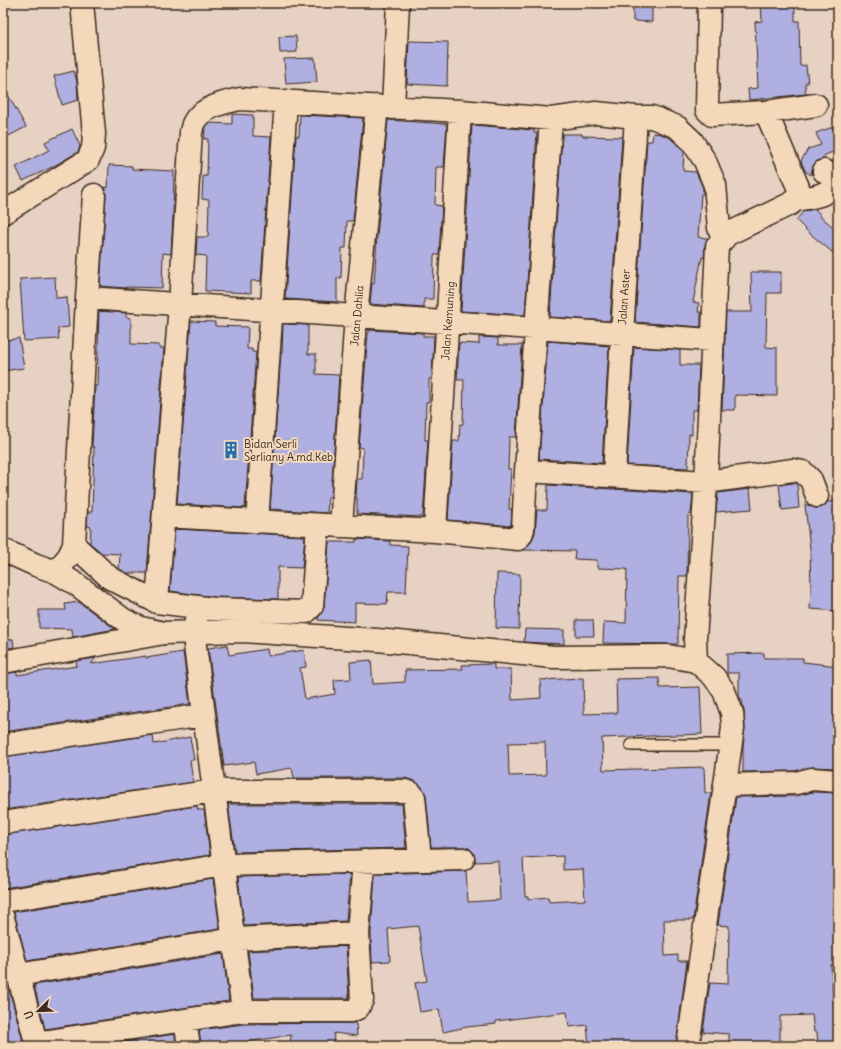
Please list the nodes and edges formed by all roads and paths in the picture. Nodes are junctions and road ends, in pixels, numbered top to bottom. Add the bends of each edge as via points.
1 (82, 3) edge
2 (398, 3) edge
3 (709, 3) edge
4 (286, 101) junction
5 (816, 105) dead end
6 (385, 107) junction
7 (460, 111) junction
8 (766, 112) junction
9 (636, 117) junction
10 (551, 119) junction
11 (833, 177) edge
12 (94, 195) dead end
13 (795, 200) junction
14 (3, 213) edge
15 (723, 238) junction
16 (87, 298) junction
17 (180, 304) junction
18 (272, 310) junction
19 (356, 316) junction
20 (448, 322) junction
21 (536, 328) junction
22 (622, 334) junction
23 (712, 340) junction
24 (526, 470) junction
25 (614, 476) junction
26 (706, 482) junction
27 (817, 496) dead end
28 (164, 516) junction
29 (257, 522) junction
30 (318, 525) junction
31 (341, 526) junction
32 (434, 531) junction
33 (74, 545) junction
34 (3, 550) edge
35 (56, 572) junction
36 (157, 602) junction
37 (197, 607) junction
38 (195, 632) junction
39 (164, 633) junction
40 (696, 661) junction
41 (3, 662) edge
42 (204, 715) junction
43 (3, 745) edge
44 (631, 745) dead end
45 (730, 745) junction
46 (838, 782) edge
47 (725, 785) junction
48 (214, 791) junction
49 (3, 824) edge
50 (463, 858) dead end
51 (420, 859) junction
52 (364, 861) junction
53 (224, 865) junction
54 (3, 901) edge
55 (3, 918) edge
56 (358, 933) junction
57 (234, 940) junction
58 (18, 975) junction
59 (243, 1011) junction
60 (185, 1020) junction
61 (36, 1044) edge
62 (189, 1046) edge
63 (688, 1046) edge

1 - 14 street via 94,134 93,148 88,160
2 - 6 street, Jalan Dahlia
3 - 8 street via 707,110 712,116
4 - 6 street
4 - 17 street via 232,100 209,108 194,122 191,132
4 - 18 street
5 - 8 street
6 - 7 street
6 - 19 street, Jalan Dahlia
7 - 10 street
7 - 20 street, Jalan Kemuning
8 - 13 street via 798,187 799,193
9 - 10 street via 596,113
9 - 15 street via 652,118 677,127 692,141 715,185 719,228
9 - 22 street, Jalan Aster
10 - 21 street
11 - 13 street via 833,188 820,196
12 - 16 street
13 - 15 street
15 - 23 street via 717,246
16 - 17 street
16 - 33 street
17 - 18 street
17 - 28 street
18 - 19 street
18 - 29 street
19 - 20 street
19 - 31 street, Jalan Dahlia
20 - 21 street
20 - 32 street, Jalan Kemuning
21 - 22 street
21 - 24 street
22 - 23 street
22 - 25 street, Jalan Aster
23 - 26 street
24 - 25 street
24 - 32 street via 523,529 518,539
25 - 26 street
26 - 27 street via 793,470 803,472 811,480
26 - 40 street via 695,639
28 - 29 street
28 - 36 street
29 - 30 street
30 - 31 street
30 - 37 street via 312,606 309,610 306,612
31 - 32 street
33 - 35 street
33 - 36 street via 110,578
34 - 35 street
35 - 39 street via 124,620 141,628
36 - 37 street
37 - 38 street
38 - 39 street
38 - 40 street via 242,631 377,640 554,657 668,656
38 - 42 street
39 - 41 street
40 - 45 street via 714,676 729,703 733,728
42 - 43 street
42 - 48 street
44 - 45 lane
45 - 47 street
46 - 47 street via 812,779 796,783
47 - 63 street
48 - 49 street
48 - 51 street via 405,790 414,797
48 - 53 street
50 - 51 street
51 - 52 street
52 - 53 street
52 - 56 street
53 - 54 street
53 - 57 street
55 - 58 street
56 - 57 street
56 - 59 street via 362,1000 358,1008 351,1011
57 - 58 street
57 - 59 street
58 - 61 street
59 - 60 street
60 - 61 street
60 - 62 street

